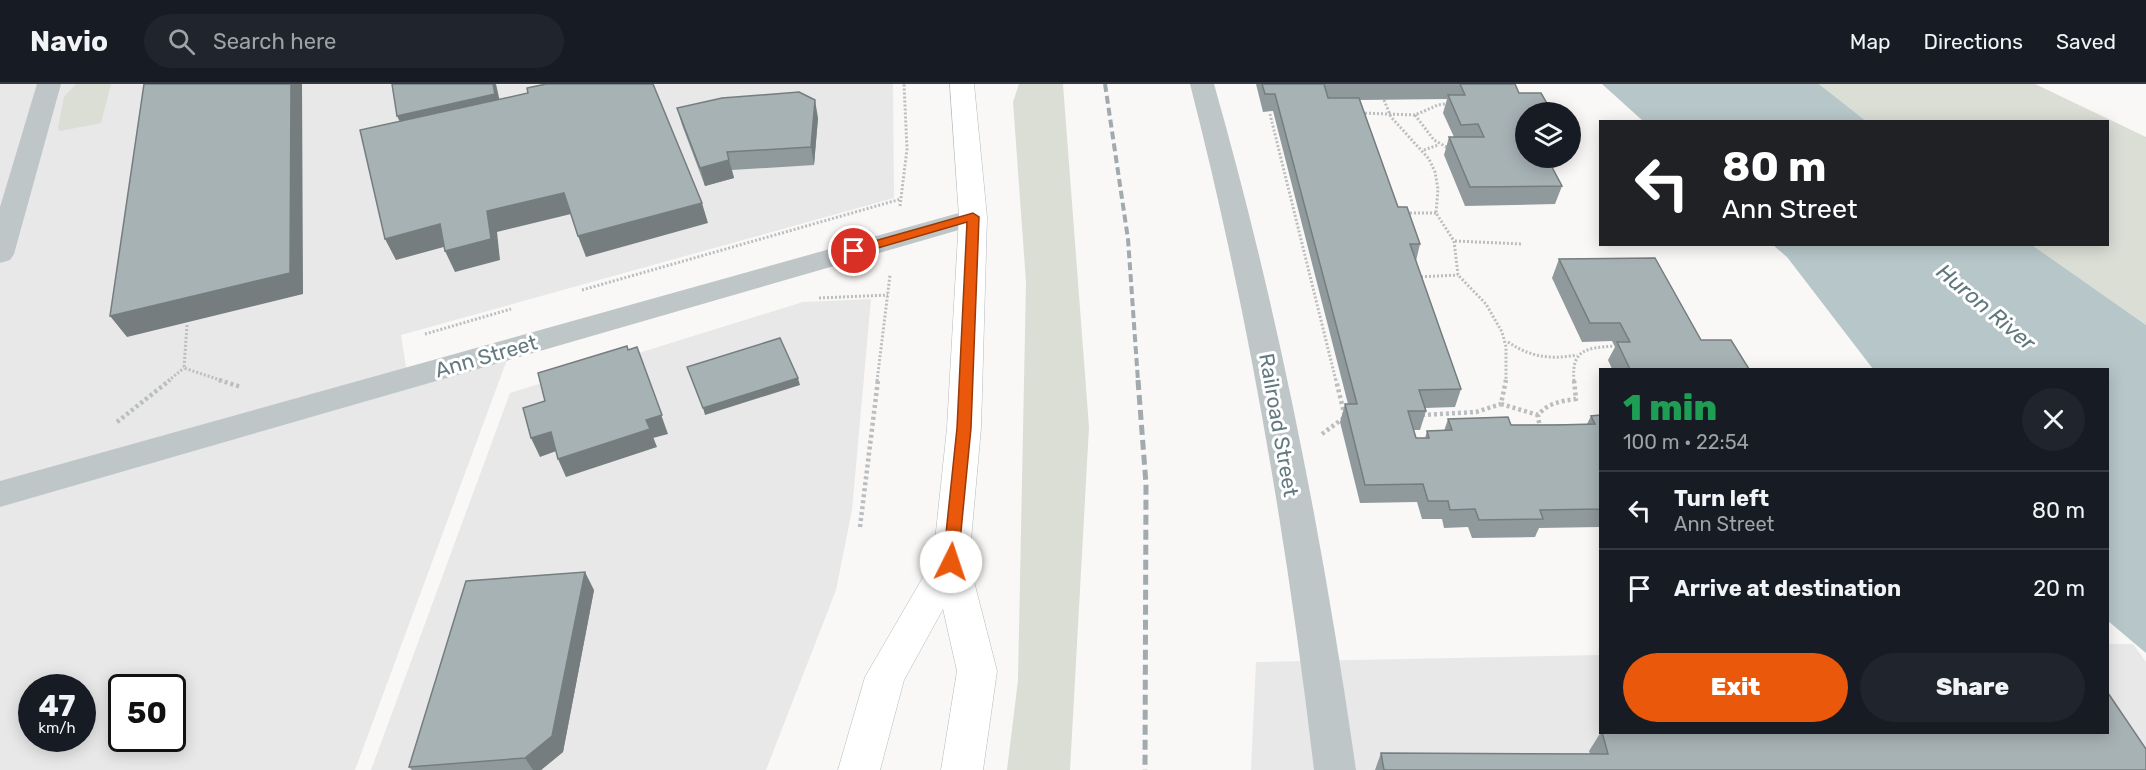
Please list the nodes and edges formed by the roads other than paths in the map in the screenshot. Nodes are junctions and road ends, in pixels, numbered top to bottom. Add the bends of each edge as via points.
1 (50, 84) edge
2 (962, 84) edge
3 (1202, 84) edge
4 (973, 217) junction
5 (0, 254) edge
6 (0, 494) edge
7 (951, 562) junction
8 (859, 770) edge
9 (962, 770) edge
10 (1335, 770) edge

1 - 5 street
2 - 4 main road
3 - 10 street, Railroad Street via 1276,396 1316,624
4 - 6 street, Ann Street
4 - 7 main road via 964,428
7 - 8 main road via 885,677
7 - 9 main road via 977,671

